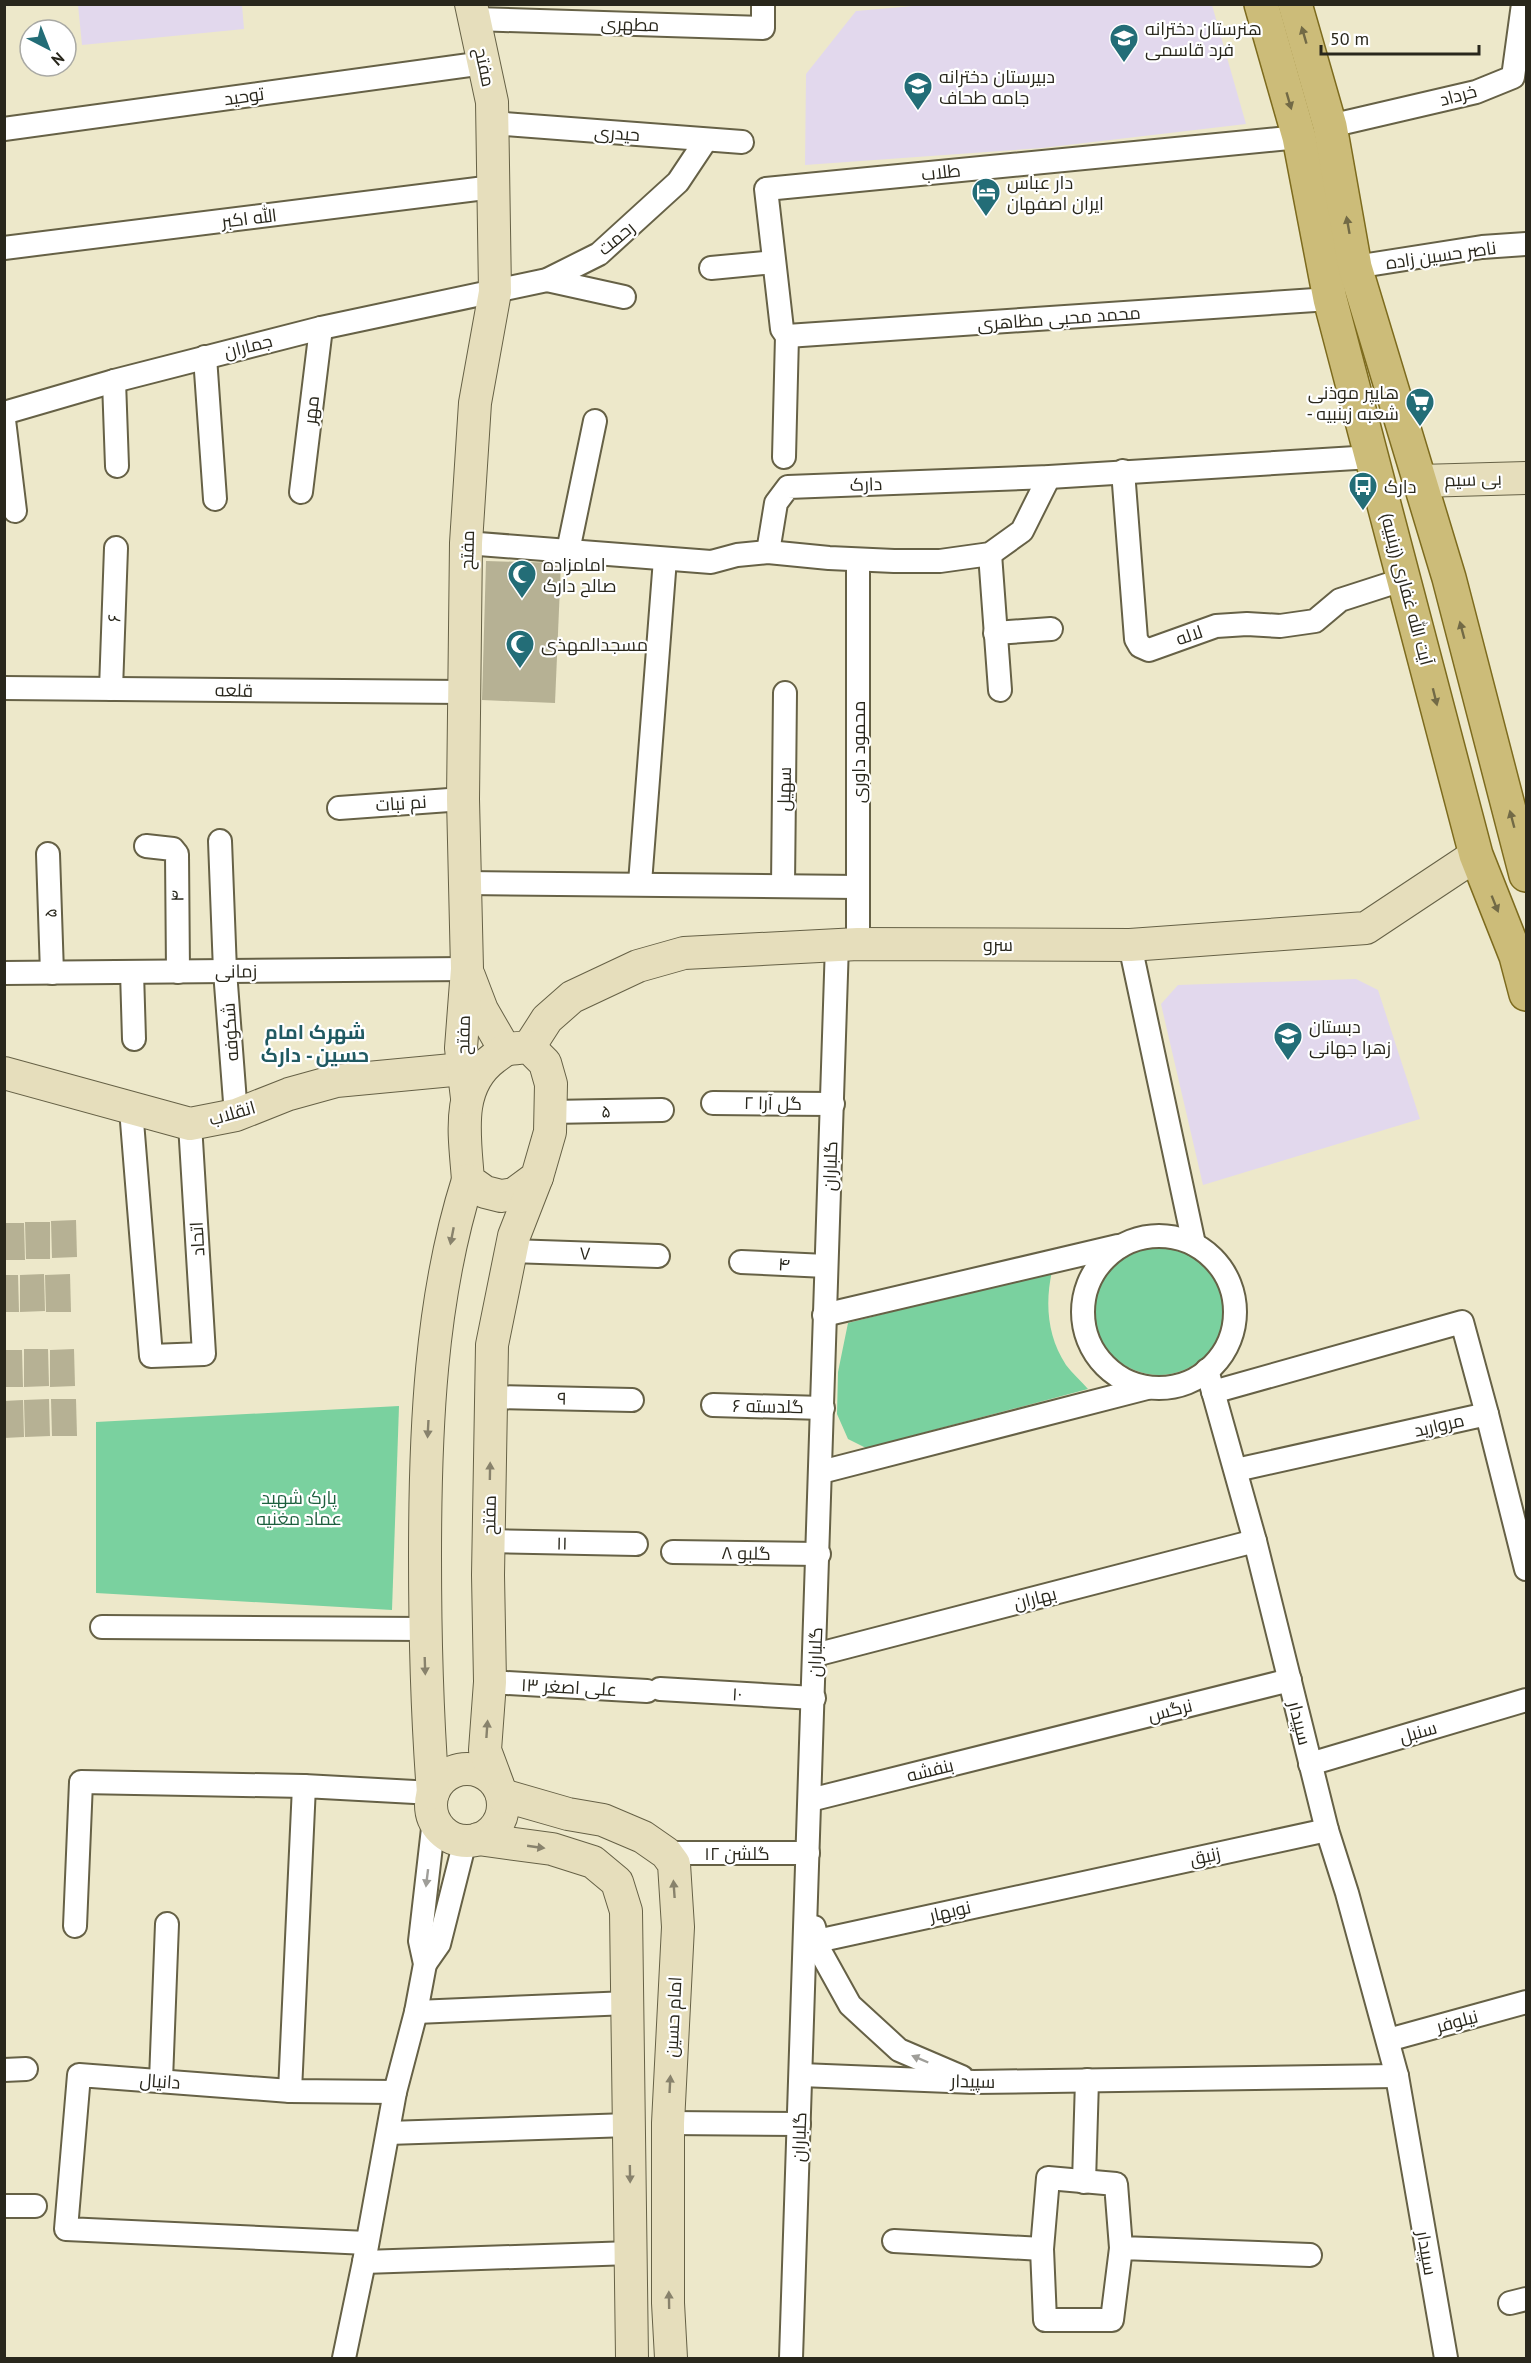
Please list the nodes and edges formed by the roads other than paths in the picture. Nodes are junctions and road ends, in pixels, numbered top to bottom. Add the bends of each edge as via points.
1 (763, 4) edge
2 (1260, 4) edge
3 (1295, 4) edge
4 (1523, 4) edge
5 (473, 12) edge
6 (616, 14) edge
7 (484, 63) junction
8 (1520, 81) edge
9 (492, 123) junction
10 (1330, 126) junction
11 (4, 129) edge
12 (1299, 137) junction
13 (706, 140) junction
14 (742, 142) dead end
15 (493, 187) junction
16 (1317, 225) junction
17 (1527, 244) edge
18 (4, 248) edge
19 (774, 262) junction
20 (1355, 267) junction
21 (711, 268) dead end
22 (547, 280) junction
23 (495, 292) junction
24 (624, 297) dead end
25 (1330, 299) junction
26 (321, 328) junction
27 (787, 336) junction
28 (1341, 337) junction
29 (206, 357) junction
30 (1383, 363) junction
31 (114, 381) junction
32 (4, 413) edge
33 (4, 420) edge
34 (595, 421) dead end
35 (784, 457) dead end
36 (1372, 457) junction
37 (117, 466) dead end
38 (1123, 471) junction
39 (1049, 477) junction
40 (1527, 478) edge
41 (1420, 481) junction
42 (301, 492) dead end
43 (215, 500) dead end
44 (15, 511) dead end
45 (466, 543) junction
46 (117, 548) dead end
47 (568, 551) junction
48 (768, 552) junction
49 (990, 554) junction
50 (665, 559) junction
51 (858, 560) junction
52 (1405, 579) junction
53 (1051, 629) dead end
54 (995, 633) junction
55 (4, 688) edge
56 (111, 689) junction
57 (1000, 690) dead end
58 (464, 692) junction
59 (785, 693) dead end
60 (463, 799) junction
61 (339, 808) dead end
62 (220, 841) dead end
63 (146, 846) dead end
64 (48, 854) dead end
65 (1476, 855) junction
66 (1527, 875) edge
67 (466, 883) junction
68 (640, 883) junction
69 (783, 886) junction
70 (858, 887) junction
71 (848, 944) junction
72 (1130, 945) junction
73 (467, 969) junction
74 (225, 971) junction
75 (132, 972) junction
76 (178, 972) junction
77 (4, 973) edge
78 (52, 973) junction
79 (1527, 994) edge
80 (134, 1039) dead end
81 (517, 1049) junction
82 (4, 1073) edge
83 (465, 1084) junction
84 (713, 1103) dead end
85 (832, 1104) junction
86 (131, 1109) junction
87 (662, 1110) dead end
88 (550, 1112) junction
89 (236, 1115) junction
90 (190, 1124) junction
91 (537, 1176) junction
92 (468, 1180) junction
93 (1194, 1244) junction
94 (1124, 1245) junction
95 (511, 1251) junction
96 (658, 1256) dead end
97 (741, 1262) dead end
98 (826, 1266) junction
99 (824, 1315) junction
100 (1207, 1370) junction
101 (1147, 1388) junction
102 (1213, 1392) junction
103 (491, 1396) junction
104 (632, 1400) dead end
105 (713, 1405) dead end
106 (823, 1408) junction
107 (1486, 1414) junction
108 (1236, 1470) junction
109 (821, 1472) junction
110 (489, 1541) junction
111 (1255, 1541) junction
112 (636, 1544) dead end
113 (673, 1552) dead end
114 (819, 1554) junction
115 (1527, 1569) edge
116 (102, 1627) dead end
117 (425, 1629) junction
118 (815, 1655) junction
119 (1290, 1680) junction
120 (490, 1682) junction
121 (653, 1690) joint
122 (814, 1698) junction
123 (1527, 1700) edge
124 (1050, 1740) joint
125 (1310, 1764) junction
126 (304, 1786) junction
127 (500, 1790) junction
128 (810, 1800) junction
129 (434, 1806) junction
130 (1327, 1830) junction
131 (471, 1840) junction
132 (666, 1853) junction
133 (808, 1853) junction
134 (1082, 1881) joint
135 (806, 1899) junction
136 (167, 1924) dead end
137 (75, 1926) dead end
138 (817, 1941) junction
139 (425, 1964) junction
140 (1527, 2002) edge
141 (628, 2003) junction
142 (416, 2012) junction
143 (1388, 2040) junction
144 (801, 2075) junction
145 (1397, 2076) junction
146 (160, 2080) junction
147 (1087, 2080) junction
148 (974, 2082) junction
149 (290, 2091) junction
150 (395, 2092) junction
151 (668, 2123) junction
152 (799, 2124) junction
153 (629, 2125) junction
154 (388, 2133) junction
155 (1083, 2181) junction
156 (4, 2206) edge
157 (35, 2206) dead end
158 (894, 2241) dead end
159 (1042, 2248) junction
160 (1121, 2248) junction
161 (366, 2253) junction
162 (631, 2253) junction
163 (1310, 2256) dead end
164 (344, 2358) edge
165 (632, 2358) edge
166 (671, 2358) edge
167 (791, 2358) edge
168 (1446, 2358) edge

1 - 6 street, مطهری via 763,28
2 -> 12 main road, آیت الله غفاری (زینبیه)
10 -> 3 main road
4 - 8 street, خرداد
5 - 6 street, مطهری
5 - 7 street, مفتح
7 - 9 street, مفتح
7 - 11 street, توحید
8 - 10 street, خرداد
9 - 13 street, حیدری
9 - 15 street, مفتح
20 -> 10 main road
12 - 16 main road, آیت الله غفاری (زینبیه)
12 - 19 street, طلاب via 766,189
13 - 14 street, حیدری
13 - 22 street, رحمت via 678,182 599,254
15 - 18 street, الله اکبر
15 - 23 street, مفتح
16 - 20 main road via 1335,268 1343,273
16 - 25 main road, آیت الله غفاری (زینبیه)
17 - 20 street, ناصر حسین زاده
19 - 21 street
19 - 27 street, طلاب via 782,328
20 - 30 main road
22 - 23 street, رحمت
22 - 24 street
23 - 26 street, جماران
23 - 45 street, مفتح via 475,403
25 - 27 street, محمد محبی مظاهری
25 - 28 main road, آیت الله غفاری (زینبیه)
26 - 29 street, جماران
26 - 42 street, مهر
27 - 35 street, طلاب
28 - 30 main road via 1350,323 1358,323
28 - 36 main road, آیت الله غفاری (زینبیه)
29 - 31 street, جماران
29 - 43 street
30 - 41 main road
31 - 32 street, جماران
31 - 37 street
33 - 44 street
34 - 47 street
36 - 38 street, دارک
36 - 52 main road, آیت الله غفاری (زینبیه)
38 - 39 street, دارک
38 - 52 street, لاله via 1136,639 1149,650 1216,626 1280,626 1314,621 1340,600
39 - 48 street, دارک via 788,487 776,503
39 - 49 street via 1022,531
40 - 41 street, بی سیم
66 -> 41 main road
45 - 47 street
45 - 58 street, مفتح
46 - 56 street, ۶
47 - 50 street
48 - 50 street via 711,562
48 - 51 street
49 - 51 street via 940,561
49 - 54 street
50 - 68 street
51 - 70 street, محمود داوری
52 -> 65 main road, آیت الله غفاری (زینبیه)
53 - 54 street
54 - 57 street
55 - 56 street, قلعه
56 - 58 street, قلعه
58 - 60 street, مفتح
59 - 69 street, سهیل
60 - 61 street, نم نبات
60 - 67 street, مفتح
62 - 74 street, شکوفه
63 - 76 street, ۴ via 173,849 177,854
64 - 78 street, ۵
65 - 72 street, سرو via 1366,928
65 -> 79 main road, آیت الله غفاری (زینبیه)
67 - 68 street
67 - 73 street, مفتح
68 - 69 street
69 - 70 street
70 - 71 street, محمود داوری
71 - 72 street, سرو
71 - 81 street, سرو via 684,953 638,966 572,997
71 - 85 street, گلباران
72 - 93 street
73 - 74 street, زمانی
73 - 81 street via 482,1010
73 - 83 street, مفتح via 461,1048
74 - 76 street, زمانی
74 - 89 street, شکوفه
75 - 76 street, زمانی
75 - 78 street, زمانی
75 - 80 street
77 - 78 street, زمانی
81 - 83 street via 484,1065
81 - 88 street via 545,1063 551,1084
82 - 86 street, انقلاب
83 - 89 street, انقلاب via 336,1080
83 - 92 street
84 - 85 street, گل آرا ۲
85 - 98 street, گلباران
86 - 90 street, انقلاب
86 - 90 street, اتحاد via 151,1356 204,1354
87 - 88 street, ۵
88 - 91 street via 550,1132
89 - 90 street, انقلاب
91 - 92 street via 514,1194 501,1196 485,1192
91 - 95 street, مفتح
92 -> 117 street via 453,1231 437,1331 428,1425
93 - 94 street via 1162,1235 1138,1238
93 - 100 street via 1223,1270 1233,1292 1235,1316 1230,1340 1218,1361
94 - 99 street
94 - 101 street via 1098,1265 1086,1289 1082,1315 1087,1341 1101,1363 1122,1379
95 - 96 street, ۷
95 - 103 street, مفتح via 492,1345
97 - 98 street, ۴
98 - 99 street, گلباران
99 - 106 street, گلباران
100 - 101 street via 1198,1378 1173,1387
100 - 102 street, سپیدار
101 - 109 street
102 - 107 street via 1462,1322
102 - 108 street, سپیدار
103 - 104 street, ۹
110 -> 103 street, مفتح
105 - 106 street, گلدسته ۶
106 - 109 street, گلباران
107 - 108 street, مروارید
107 - 115 street, مروارید
108 - 111 street, سپیدار
109 - 114 street, گلباران
110 - 112 street, ۱۱
110 - 120 street, مفتح
111 - 118 street, بهاران
111 - 119 street, سپیدار
113 - 114 street, گلبو ۸
114 - 118 street, گلباران
116 - 117 street
117 -> 129 street
118 - 122 street, گلباران
119 - 124 street, نرگس
119 - 125 street, سپیدار
120 - 121 street, علی اصغر ۱۳
127 -> 120 street, مفتح via 485,1750
121 - 122 street, ۱۰
122 - 128 street, گلباران
123 - 125 street, سنبل
124 - 128 street, بنفشه
125 - 130 street, سپیدار
126 - 129 street
126 - 137 street via 81,1782
126 - 149 street
127 - 129 street via 483,1772 463,1769 444,1777
127 - 131 street via 501,1817 488,1834
127 - 132 street via 567,1814 603,1820 643,1837
128 - 133 street, گلباران
129 - 131 street via 447,1834
129 -> 139 street via 420,1941
130 - 134 street, زنبق
130 - 143 street, سپیدار
131 - 139 street via 439,1944
131 -> 141 street via 552,1849 592,1862 617,1882 626,1911
132 - 133 street, گلشن ۱۲
151 -> 132 street, امام حسین via 678,1927 674,1864
133 - 135 street, گلباران
134 - 138 street, نوبهار
135 - 138 street
135 - 144 street, گلباران
136 - 146 street
148 -> 138 street via 899,2050 850,2005
139 - 142 street
140 - 143 street, نیلوفر
141 - 142 street
141 - 153 street
142 - 150 street
143 - 145 street, سپیدار
144 - 148 street, سپیدار
144 - 152 street, گلباران
145 - 147 street, سپیدار
145 - 168 street, سپیدار
146 - 149 street, دانیال
146 - 161 street, دانیال via 79,2075 66,2229
147 - 148 street, سپیدار
147 - 155 street
149 - 150 street, دانیال
150 - 154 street
151 - 152 street
166 -> 151 street, امام حسین
152 - 167 street, گلباران
153 - 154 street
153 -> 162 street
154 - 161 street
155 - 159 street via 1048,2178
155 - 160 street via 1116,2184
156 - 157 street
158 - 159 street
159 - 160 street via 1046,2320 1112,2320
160 - 163 street
161 - 162 street
161 - 164 street
162 - 165 street

